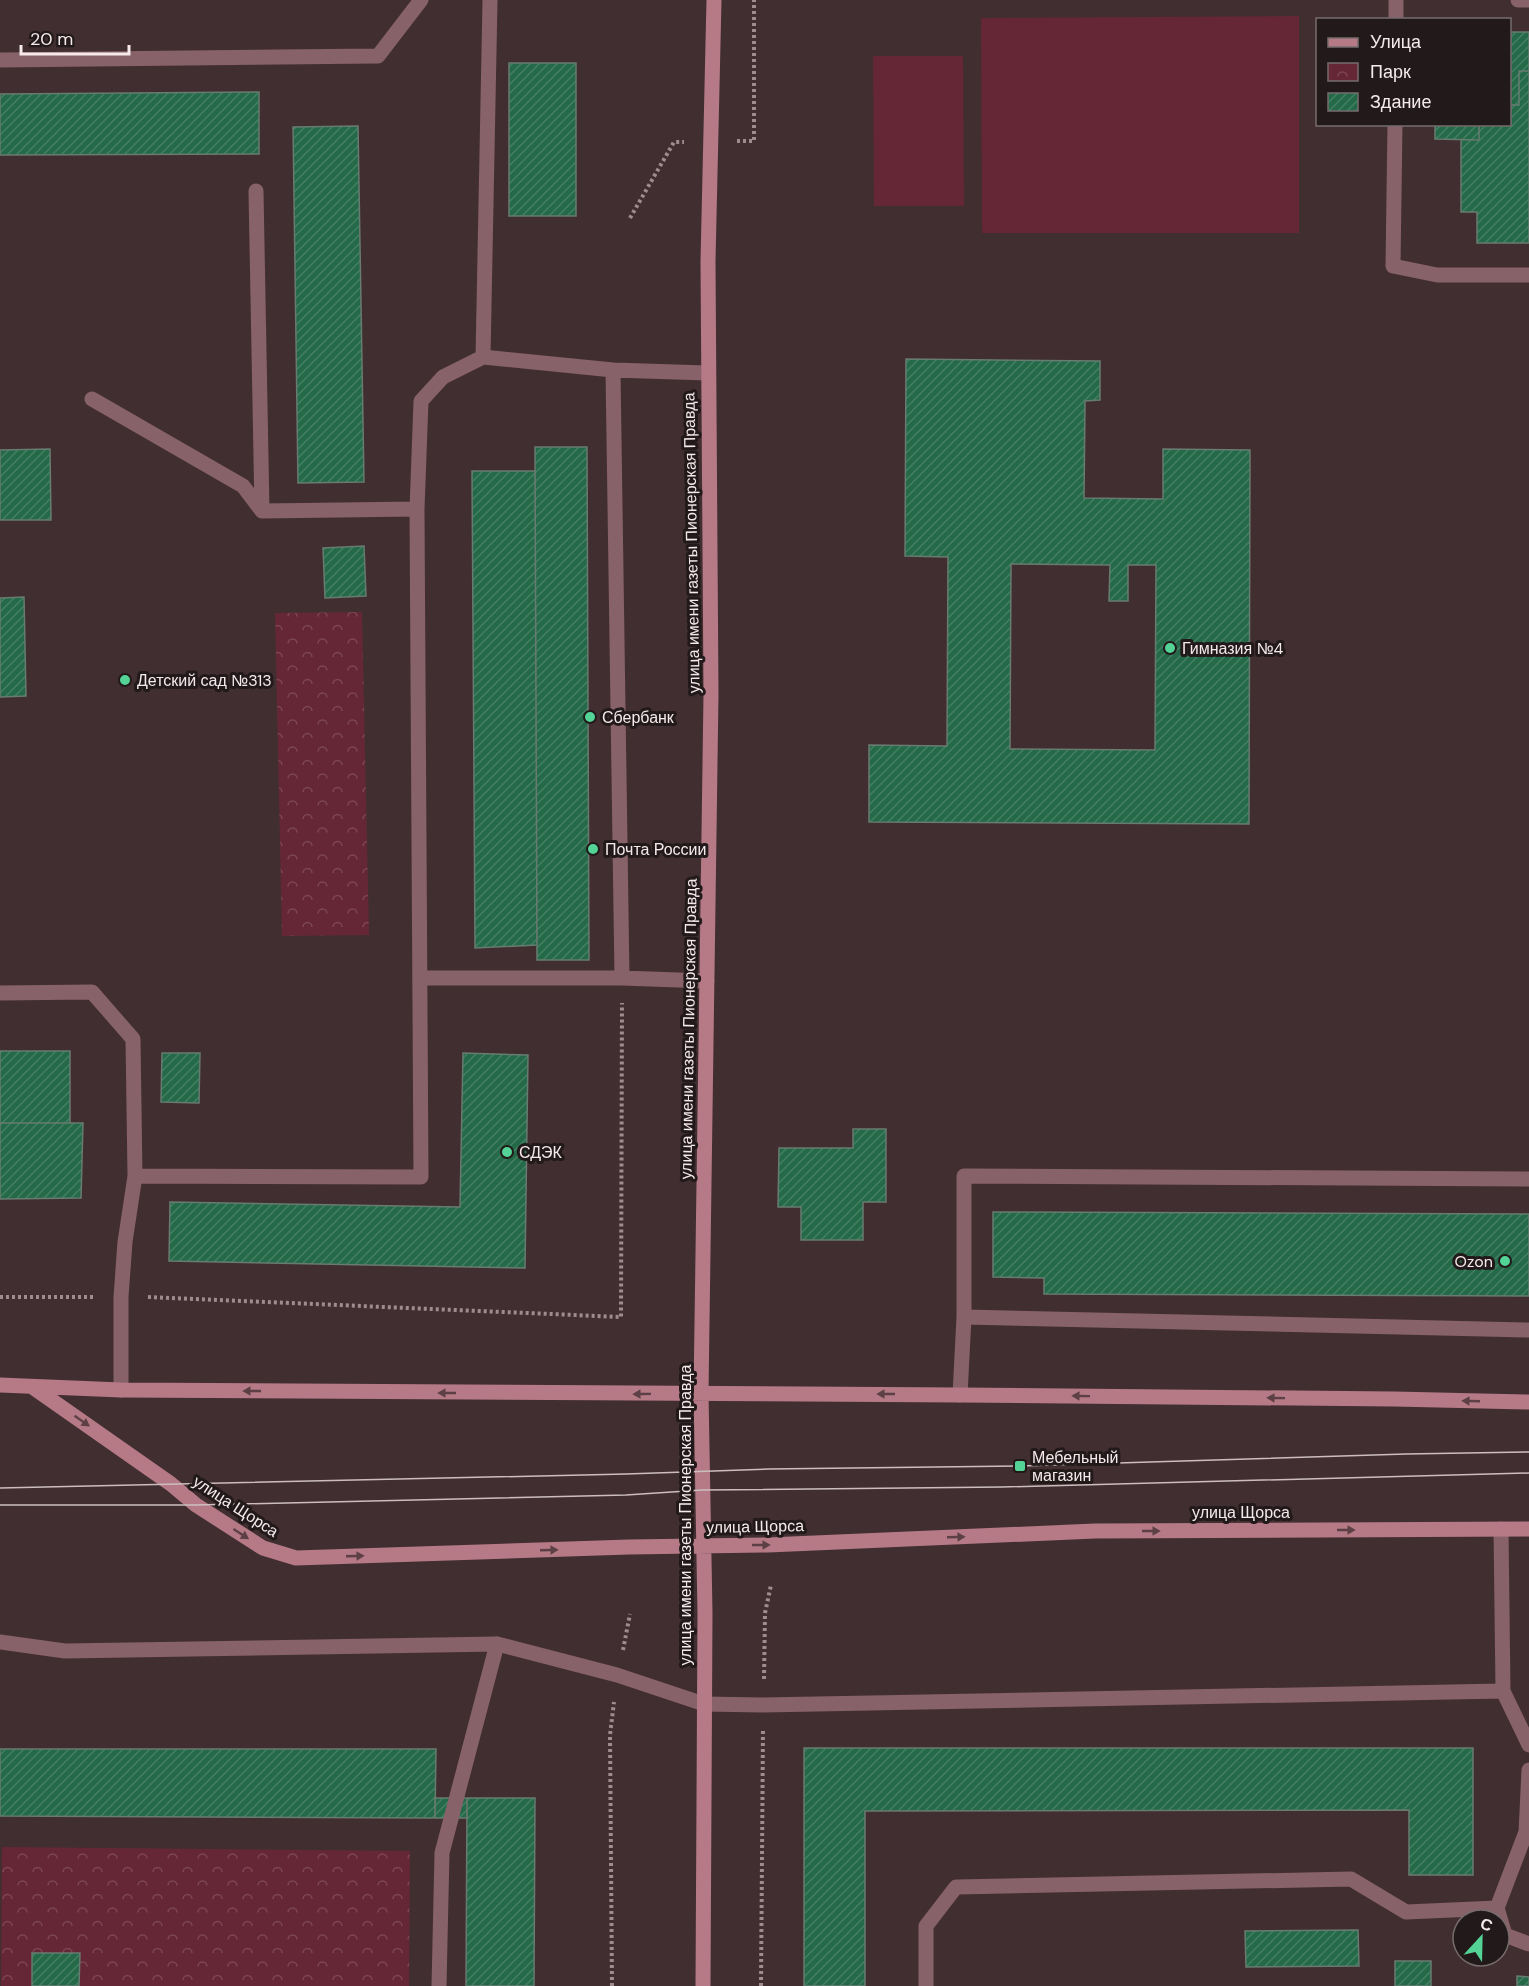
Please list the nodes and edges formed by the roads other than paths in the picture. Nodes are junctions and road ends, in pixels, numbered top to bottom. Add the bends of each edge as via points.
1 (421, 0) edge
2 (490, 0) edge
3 (714, 0) edge
4 (1396, 0) edge
5 (1518, 0) edge
6 (1529, 0) edge
7 (1396, 18) edge
8 (0, 60) edge
9 (1395, 126) edge
10 (256, 191) dead end
11 (1529, 275) edge
12 (483, 357) junction
13 (613, 370) junction
14 (707, 373) junction
15 (92, 399) dead end
16 (417, 509) junction
17 (262, 511) junction
18 (420, 978) junction
19 (622, 978) junction
20 (707, 981) junction
21 (0, 993) edge
22 (135, 1176) junction
23 (1529, 1179) edge
24 (964, 1317) junction
25 (1529, 1330) edge
26 (0, 1385) edge
27 (34, 1388) junction
28 (121, 1390) junction
29 (701, 1393) junction
30 (960, 1395) junction
31 (1529, 1402) edge
32 (1501, 1529) junction
33 (1529, 1529) edge
34 (703, 1545) junction
35 (0, 1642) edge
36 (496, 1644) junction
37 (1503, 1691) junction
38 (704, 1704) junction
39 (1529, 1745) edge
40 (1529, 1770) edge
41 (1527, 1832) edge
42 (1497, 1908) edge
43 (1451, 1910) edge
44 (1511, 1937) edge
45 (1529, 1944) edge
46 (439, 1986) edge
47 (703, 1986) edge
48 (926, 1986) edge

1 - 8 street via 378,56
2 - 12 street
3 - 14 main road, улица имени газеты Пионерская Правда
4 - 7 street
5 - 6 street
9 - 11 street via 1394,266 1437,275
10 - 17 street
12 - 13 street
12 - 16 street via 443,377 421,402
13 - 14 street
13 - 19 street
14 - 20 main road, улица имени газеты Пионерская Правда via 711,694
15 - 17 street via 243,486
16 - 17 street
16 - 18 street
18 - 19 street
18 - 22 street via 421,1177
19 - 20 street
20 - 29 main road, улица имени газеты Пионерская Правда
21 - 22 street via 92,992 133,1039
22 - 28 street via 121,1297
23 - 24 street via 964,1176
24 - 25 street
24 - 30 street
26 - 27 main road, улица Щорса
27 - 28 main road, улица Щорса
27 -> 34 main road, улица Щорса via 196,1505 263,1548 296,1558
29 -> 28 main road, улица Щорса
30 -> 29 main road, улица Щорса
29 - 34 main road, улица имени газеты Пионерская Правда
31 -> 30 main road, улица Щорса
32 - 33 main road, улица Щорса
34 -> 32 main road, улица Щорса via 1095,1531
32 - 37 street
34 - 38 main road, улица имени газеты Пионерская Правда
35 - 36 street via 65,1651
36 - 38 street via 617,1675
36 - 46 street via 442,1853
37 - 38 street
37 - 39 street
38 - 47 main road, улица имени газеты Пионерская Правда
40 - 41 street
41 - 42 street
43 - 48 street via 1406,1912 1351,1879 957,1887 926,1926
44 - 45 street

